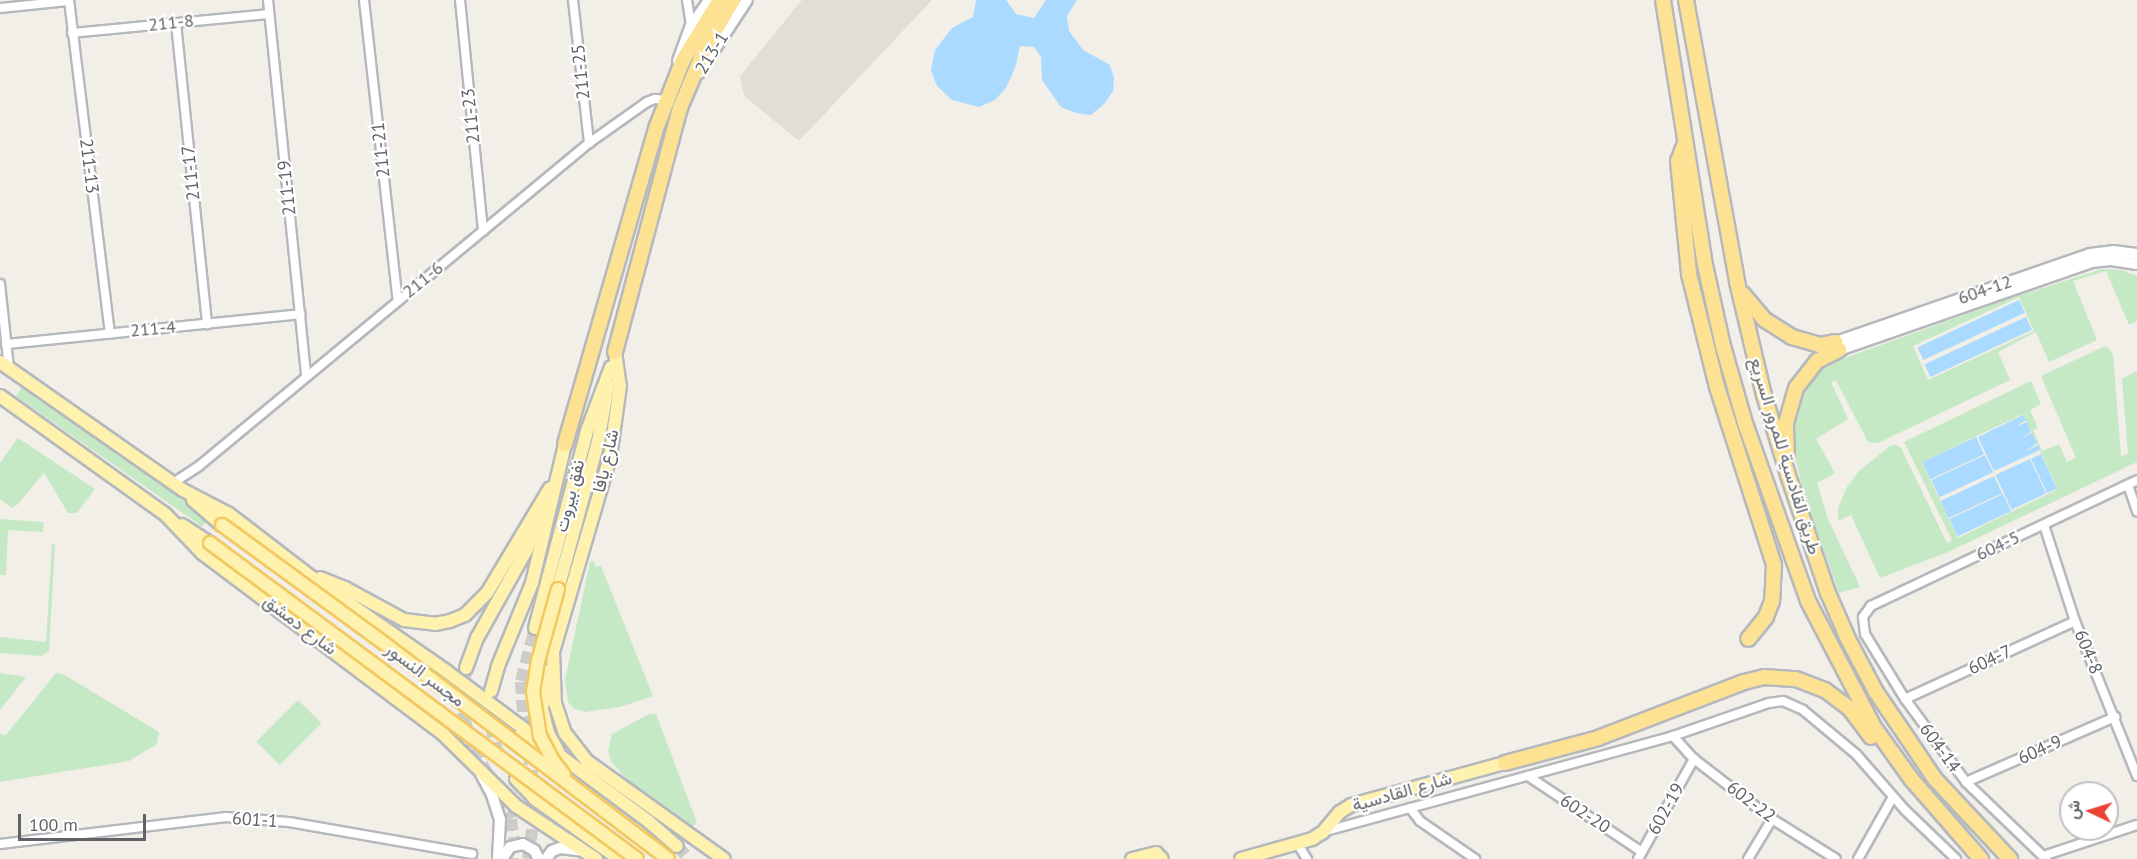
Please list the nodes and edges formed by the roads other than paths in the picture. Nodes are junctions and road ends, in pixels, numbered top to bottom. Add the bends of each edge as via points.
1 (268, 0) edge
2 (364, 0) edge
3 (460, 0) edge
4 (573, 0) edge
5 (687, 0) edge
6 (709, 0) edge
7 (720, 0) edge
8 (734, 0) edge
9 (747, 0) edge
10 (1663, 0) edge
11 (1686, 0) edge
12 (69, 1) edge
13 (0, 8) edge
14 (269, 14) junction
15 (176, 23) junction
16 (692, 26) junction
17 (72, 33) junction
18 (668, 95) junction
19 (680, 108) junction
20 (1685, 142) junction
21 (589, 144) junction
22 (483, 231) junction
23 (2137, 254) edge
24 (2137, 264) edge
25 (1737, 282) junction
26 (0, 284) edge
27 (398, 301) junction
28 (300, 314) junction
29 (207, 324) junction
30 (110, 333) junction
31 (6, 344) junction
32 (1837, 346) junction
33 (615, 352) junction
34 (4, 365) edge
35 (611, 367) junction
36 (306, 376) junction
37 (0, 396) edge
38 (566, 444) junction
39 (1788, 475) junction
40 (2137, 480) edge
41 (2128, 485) junction
42 (178, 487) junction
43 (550, 488) junction
44 (2137, 511) edge
45 (166, 515) junction
46 (2044, 525) junction
47 (311, 577) junction
48 (1863, 617) joint
49 (2075, 621) junction
50 (535, 628) tunnel mouth
51 (1748, 639) dead end
52 (553, 652) junction
53 (466, 668) tunnel mouth
54 (491, 691) tunnel mouth
55 (1905, 699) junction
56 (496, 710) junction
57 (2115, 717) junction
58 (1672, 736) junction
59 (1893, 755) junction
60 (561, 757) junction
61 (1694, 759) junction
62 (1505, 763) joint
63 (481, 774) junction
64 (1528, 776) junction
65 (2137, 776) edge
66 (516, 780) dead end
67 (1966, 782) junction
68 (583, 796) junction
69 (1893, 797) junction
70 (1410, 808) junction
71 (1772, 819) junction
72 (2137, 825) edge
73 (1323, 832) junction
74 (1297, 843) junction
75 (0, 844) edge
76 (677, 846) tunnel mouth
77 (584, 852) junction
78 (472, 854) dead end
79 (1640, 855) edge
80 (1159, 856) edge
81 (2045, 857) edge
82 (500, 859) edge
83 (539, 859) edge
84 (546, 859) edge
85 (596, 859) edge
86 (619, 859) edge
87 (637, 859) edge
88 (668, 859) tunnel mouth
89 (674, 859) tunnel mouth
90 (724, 859) edge
91 (1132, 859) edge
92 (1241, 859) edge
93 (1307, 859) edge
94 (1475, 859) edge
95 (1748, 859) edge
96 (1836, 859) edge
97 (1858, 859) edge
98 (1956, 859) edge
99 (1981, 859) edge
100 (2010, 859) edge

1 - 14 street, 211-19
2 - 27 street, 211-21
3 - 22 street, 211-23
4 - 21 street, 211-25
5 - 16 street
6 - 16 main road
7 - 18 highway via 683,60
8 - 19 highway, شارع يافا via 706,46
9 - 19 main road, 213-1
10 - 20 highway, طريق القادسية للمرور السريع
11 - 25 highway, طريق القادسية للمرور السريع
12 - 13 street
12 - 17 street, 211-13
14 - 15 street, 211-8
14 - 28 street, 211-19
15 - 17 street, 211-8
15 - 29 street, 211-17
16 - 18 main road
17 - 30 street, 211-13
18 - 19 street
18 - 21 street, 211-6 via 647,102
18 - 38 highway
19 - 33 highway, شارع يافا
20 - 51 highway via 1678,161 1689,274 1709,360 1774,565 1767,617
20 - 59 highway, طريق القادسية للمرور السريع via 1705,265 1746,423 1808,601 1857,698
21 - 22 street, 211-6
22 - 27 street, 211-6
23 - 32 main road, 604-12 via 2090,254
24 - 32 main road, 604-12 via 2091,262
25 - 32 highway via 1754,309 1778,330 1812,344
25 - 39 highway, طريق القادسية للمرور السريع
26 - 31 street
27 - 36 street, 211-6
28 - 29 street, 211-4
28 - 36 street, 211-19
29 - 30 street, 211-4
30 - 31 street, 211-4
31 - 34 street
32 - 39 highway via 1810,368 1791,399 1786,423
33 - 35 main road
33 - 52 main road, شارع يافا via 620,386 610,457
34 - 42 main road
35 - 50 main road, نفق بيروت via 588,428
35 - 68 main road, bridge via 598,442 534,676 534,707 546,749
36 - 42 street, 211-6
37 - 45 main road, شارع دمشق
38 - 43 main road, نفق بيروت
38 - 54 main road via 532,583
39 - 100 highway, طريق القادسية للمرور السريع via 1828,593 1876,692 1935,779
40 - 41 street, 604-5
41 - 44 street
41 - 46 street, 604-5
42 - 47 main road via 229,514
42 - 68 main road, مجسر النسور, bridge via 222,525
43 - 47 main road via 487,593 477,605 450,621 435,624 404,620 345,588
43 - 53 main road, نفق بيروت via 527,549 477,638
45 - 63 main road, شارع دمشق via 202,553 442,734
45 - 87 main road, مجسر النسور, bridge via 210,543
46 - 48 street, 604-5 via 1871,606
46 - 49 street, 604-8
47 - 56 main road
48 - 55 street, 604-14 via 1865,634
49 - 55 street, 604-7
49 - 57 street, 604-8
52 - 60 main road via 542,709 548,733
52 - 90 main road, شارع يافا via 555,703 565,733 575,748 600,772
55 - 67 street, 604-14
56 - 60 main road
56 - 89 main road via 576,784
57 - 65 street, 604-8
57 - 67 street, 604-9
58 - 61 street, 602-22
58 - 64 street
58 - 69 street via 1769,702 1790,703 1856,754
59 - 62 highway via 1877,744 1834,695 1806,681 1775,677 1744,682 1598,738
59 - 99 highway, طريق القادسية للمرور السريع
60 - 76 main road
61 - 71 street, 602-22
61 - 79 street, 602-19
62 - 73 main road, شارع القادسية via 1351,805 1335,816
63 - 77 main road, شارع دمشق via 516,806
63 - 82 main road via 500,819
64 - 70 street
64 - 79 street, 602-20
66 - 86 main road
67 - 81 street, 604-14
68 - 88 main road, مجسر النسور, bridge
69 - 97 street
69 - 98 street
70 - 73 street
70 - 94 street via 1420,821
71 - 95 street
71 - 96 street, 602-22
72 - 81 street
73 - 74 main road, شارع القادسية
74 - 92 main road, شارع القادسية
74 - 93 street
75 - 78 street, 601-1 via 226,817 289,822
77 - 84 main road via 560,848
77 - 85 main road, شارع دمشق
80 - 91 main road
82 - 83 main road via 510,847 523,844 534,850

